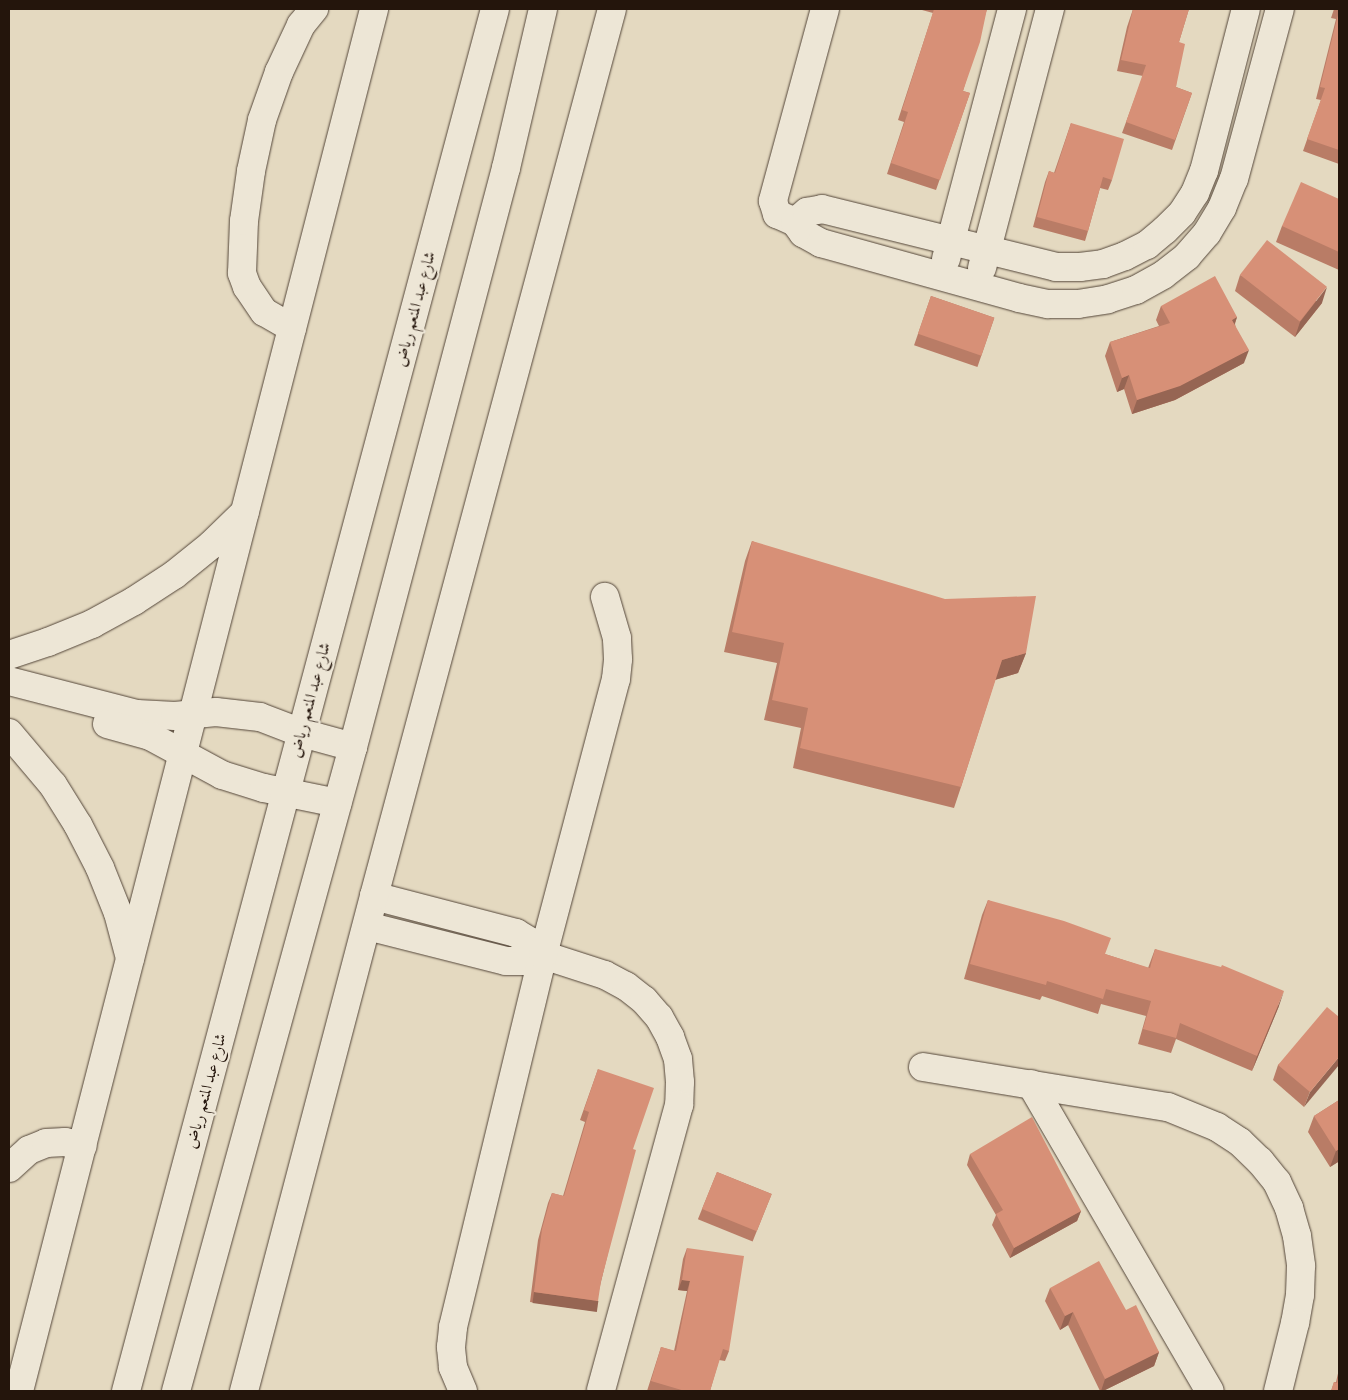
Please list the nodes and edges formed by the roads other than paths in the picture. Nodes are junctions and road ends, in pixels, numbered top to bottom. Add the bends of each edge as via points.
1 (314, 9) edge
2 (374, 9) edge
3 (495, 9) edge
4 (544, 9) edge
5 (612, 9) edge
6 (825, 9) edge
7 (1012, 9) edge
8 (1050, 9) edge
9 (1246, 9) edge
10 (1280, 9) edge
11 (795, 222) junction
12 (950, 242) junction
13 (987, 251) junction
14 (941, 277) junction
15 (977, 287) junction
16 (292, 328) junction
17 (245, 512) junction
18 (605, 597) dead end
19 (9, 655) edge
20 (9, 681) edge
21 (9, 698) edge
22 (193, 714) junction
23 (9, 733) edge
24 (302, 733) junction
25 (353, 747) junction
26 (183, 755) junction
27 (286, 792) junction
28 (337, 803) junction
29 (374, 896) junction
30 (367, 926) junction
31 (543, 955) junction
32 (130, 959) junction
33 (923, 1067) dead end
34 (1031, 1084) junction
35 (83, 1146) junction
36 (9, 1168) edge
37 (19, 1391) edge
38 (126, 1391) edge
39 (176, 1391) edge
40 (244, 1391) edge
41 (464, 1391) edge
42 (601, 1391) edge
43 (1210, 1391) edge
44 (1278, 1391) edge

1 - 16 street via 301,25 279,72 262,120 244,221 242,273 247,287 264,312
2 - 16 street
3 - 24 street, شارع عبد المنعم رياض
4 - 25 street via 506,168
5 - 29 street
6 - 11 street via 774,201 777,214
7 - 12 street
8 - 13 street
9 - 13 street via 1204,171 1190,200 1165,230 1147,245 1125,256 1080,268 1056,267
10 - 15 street via 1234,180 1207,233 1187,256 1136,290 1078,304 1048,304
11 - 12 street via 807,212 822,210
11 - 14 street via 814,241
12 - 13 street
12 - 14 street
13 - 15 street
14 - 15 street
16 - 17 street
17 - 19 street via 211,545 134,602 92,624
17 - 22 street
18 - 31 street via 617,638 616,679
20 - 22 street via 137,714
21 - 26 street via 132,730 159,740
22 - 24 street via 216,712 260,717
22 - 26 street
23 - 32 street via 53,785 78,825 111,895
24 - 25 street
24 - 27 street, شارع عبد المنعم رياض
25 - 28 street
26 - 27 street via 222,776
26 - 32 street
27 - 28 street
27 - 38 street, شارع عبد المنعم رياض
28 - 39 street
29 - 30 street
29 - 31 street via 516,933
30 - 31 street via 506,962 525,961
30 - 40 street
31 - 41 street via 453,1327 453,1367
31 - 42 street via 605,975 626,986 659,1017 678,1059 679,1105
32 - 35 street
33 - 34 street
34 - 43 street
34 - 44 street via 1168,1106 1218,1127 1240,1142 1277,1182 1297,1236 1301,1266 1295,1323
35 - 36 street via 65,1142 46,1143 29,1150
35 - 37 street

